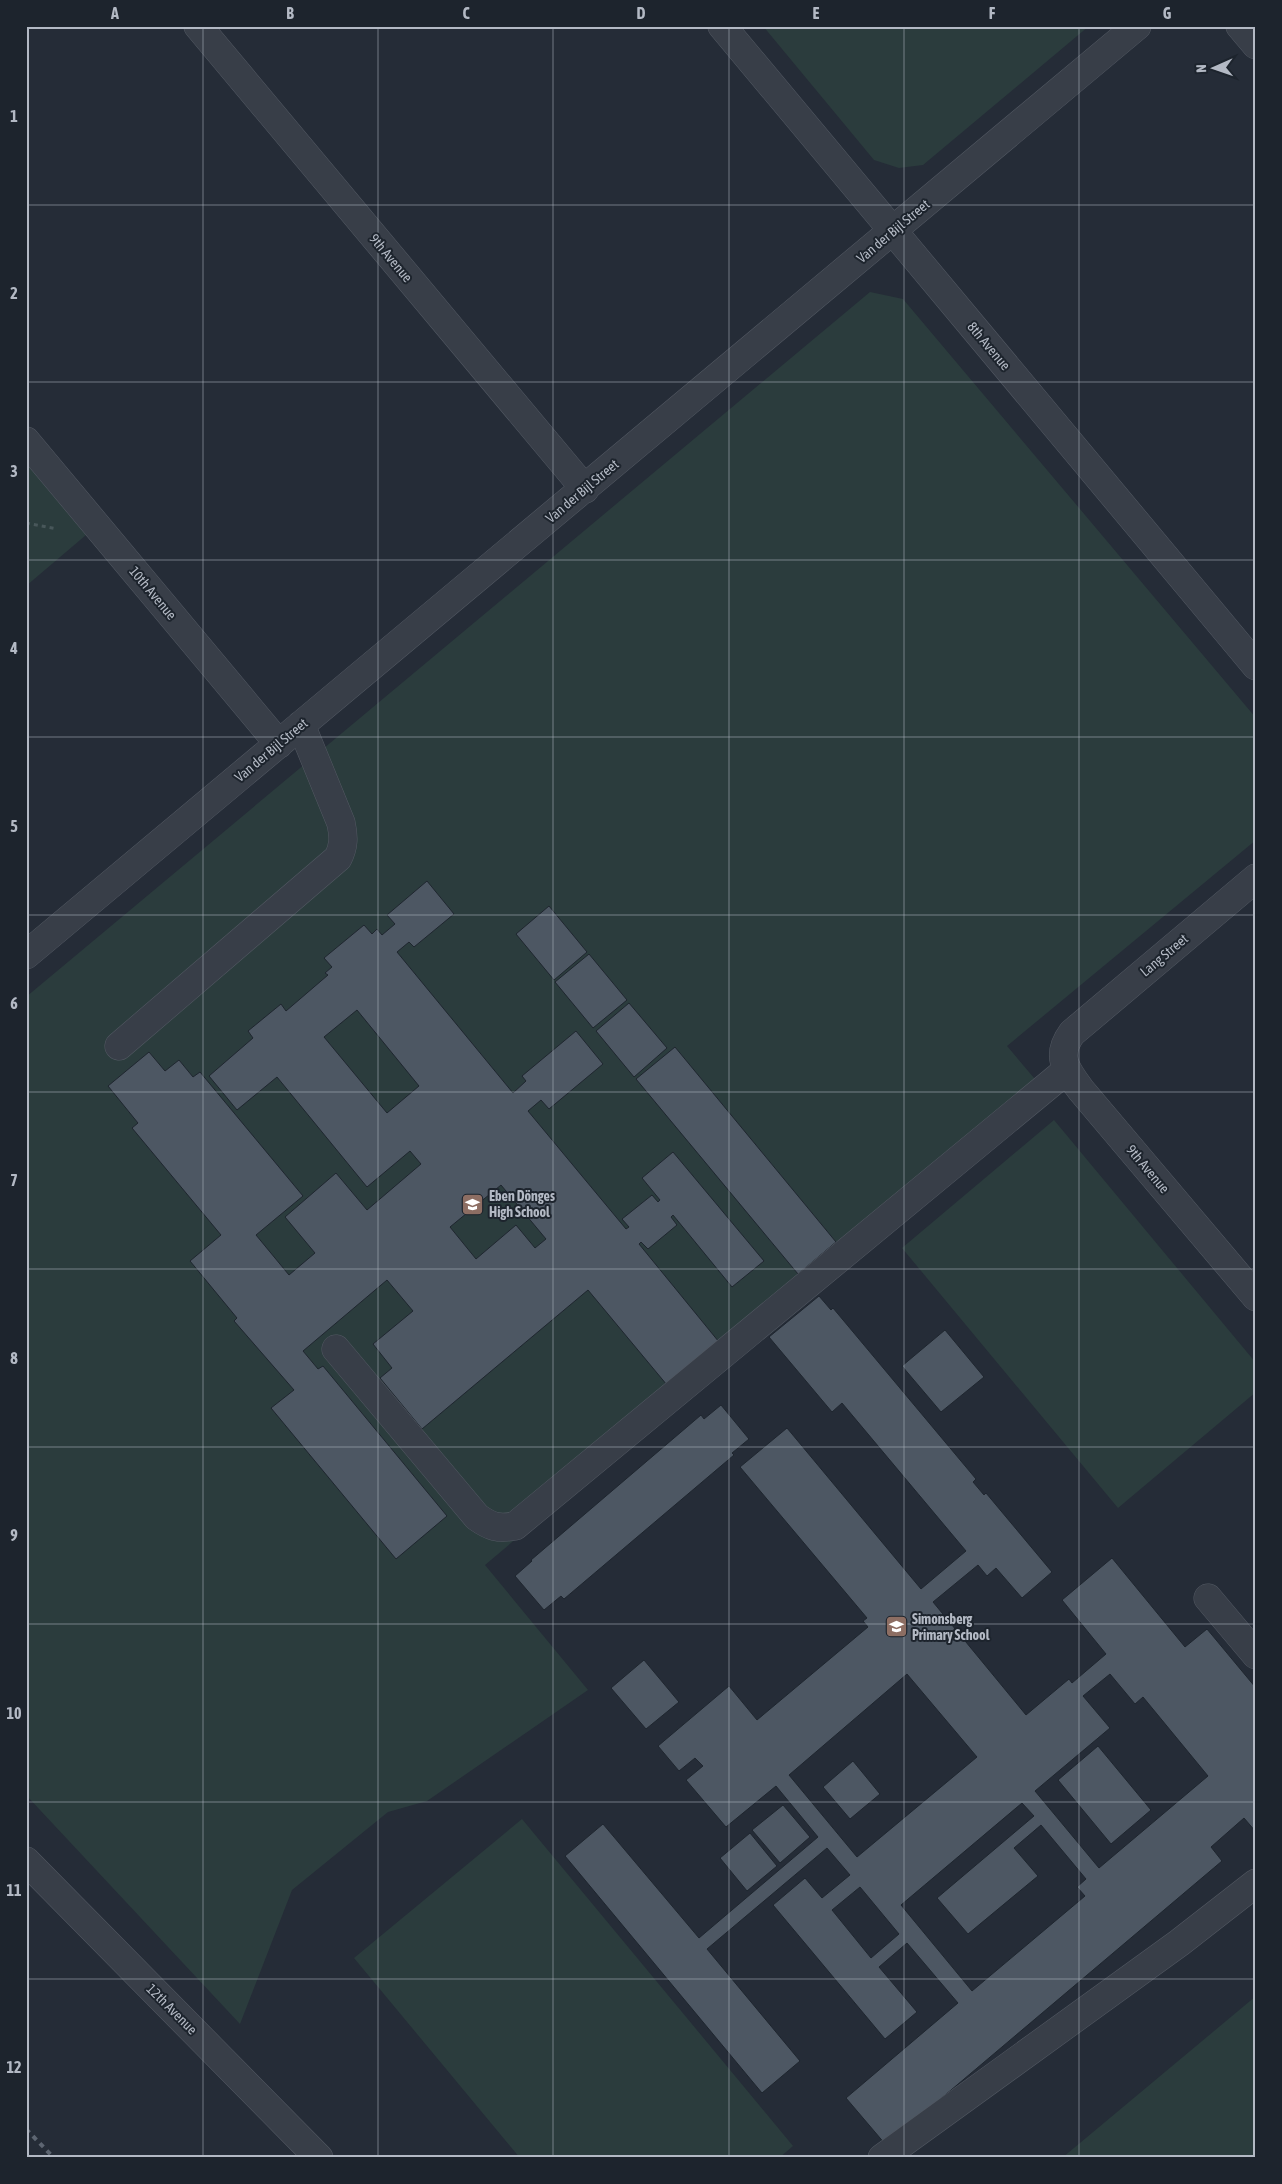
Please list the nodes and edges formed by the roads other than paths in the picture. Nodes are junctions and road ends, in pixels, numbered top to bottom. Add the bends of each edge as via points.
1 (198, 26) edge
2 (722, 26) edge
3 (1137, 26) edge
4 (1240, 26) edge
5 (1256, 45) edge
6 (893, 231) junction
7 (26, 441) edge
8 (584, 489) junction
9 (1256, 666) edge
10 (301, 725) junction
11 (279, 744) junction
12 (1256, 878) edge
13 (26, 955) edge
14 (119, 1046) dead end
15 (1067, 1070) junction
16 (1256, 1297) edge
17 (336, 1349) dead end
18 (1208, 1598) dead end
19 (1256, 1655) edge
20 (26, 1861) edge
21 (1256, 1882) edge
22 (318, 2158) edge
23 (882, 2158) edge

1 - 8 street, 9th Avenue
2 - 6 street, 8th Avenue
3 - 6 street, Van der Bijl Street
4 - 5 street
6 - 8 street, Van der Bijl Street
6 - 9 street, 8th Avenue
7 - 11 street, 10th Avenue
8 - 10 street, Van der Bijl Street
10 - 11 street, Van der Bijl Street
10 - 14 street via 341,823 343,848 338,858
11 - 13 street, Van der Bijl Street
12 - 15 street, Lang Street via 1072,1033 1064,1047 1063,1059
15 - 16 street, 9th Avenue
15 - 17 street via 515,1526 491,1527 476,1517
18 - 19 street
20 - 22 street, 12th Avenue
21 - 23 street via 1179,1943

